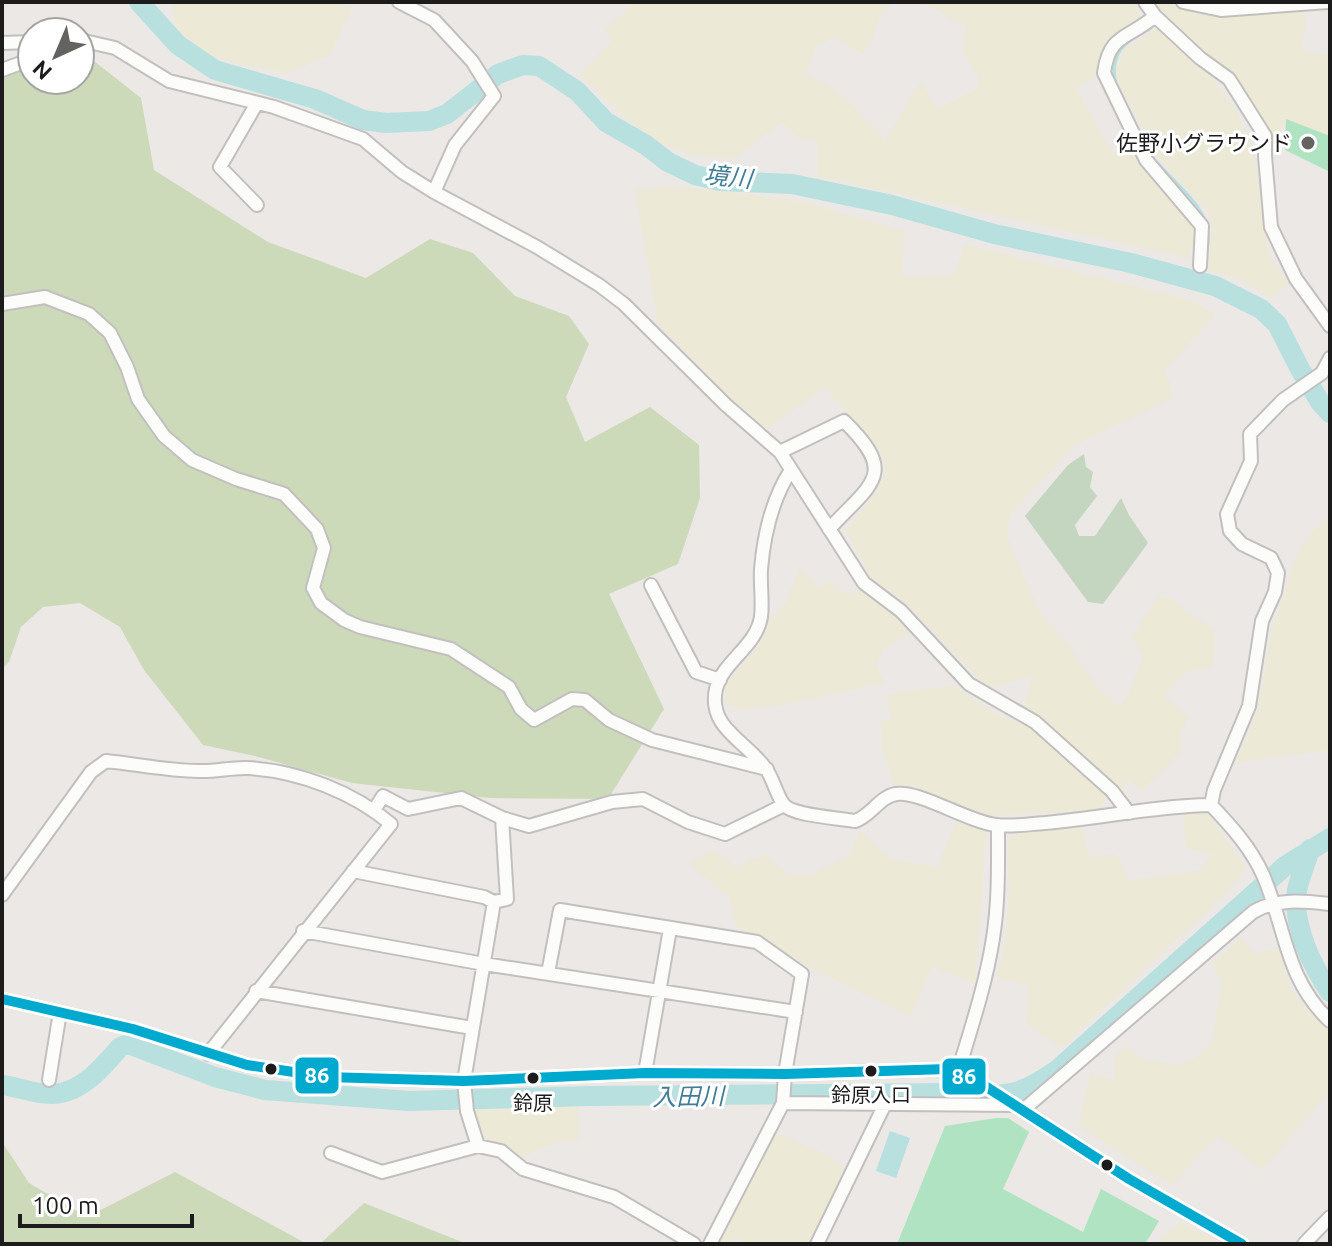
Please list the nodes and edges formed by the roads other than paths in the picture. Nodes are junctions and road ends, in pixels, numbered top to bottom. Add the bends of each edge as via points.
1 (399, 2) edge
2 (1145, 2) edge
3 (1183, 2) edge
4 (1328, 2) edge
5 (1155, 16) junction
6 (96, 44) edge
7 (257, 103) junction
8 (434, 192) junction
9 (257, 205) dead end
10 (1200, 266) dead end
11 (2, 304) edge
12 (1330, 326) edge
13 (1328, 364) edge
14 (780, 452) junction
15 (791, 470) junction
16 (829, 529) junction
17 (651, 585) dead end
18 (720, 680) junction
19 (767, 769) junction
20 (784, 805) junction
21 (1211, 805) junction
22 (374, 810) junction
23 (1129, 813) junction
24 (502, 818) junction
25 (998, 825) junction
26 (353, 871) junction
27 (2, 895) edge
28 (1271, 898) junction
29 (494, 902) junction
30 (1330, 904) edge
31 (670, 929) junction
32 (303, 931) junction
33 (484, 964) junction
34 (548, 973) junction
35 (256, 991) junction
36 (661, 992) junction
37 (2, 999) edge
38 (60, 1012) junction
39 (796, 1012) junction
40 (1330, 1021) edge
41 (472, 1028) junction
42 (208, 1054) junction
43 (958, 1072) junction
44 (645, 1073) junction
45 (49, 1080) dead end
46 (464, 1081) junction
47 (784, 1090) junction
48 (885, 1104) junction
49 (1018, 1108) junction
50 (478, 1146) junction
51 (331, 1153) dead end
52 (1328, 1222) edge
53 (694, 1244) edge
54 (710, 1244) edge
55 (817, 1244) edge
56 (1242, 1244) edge
57 (1304, 1244) edge

1 - 8 street via 434,20 472,61 494,96 455,145
2 - 5 street
3 - 4 street via 1221,10
5 - 10 street via 1112,45 1104,73 1146,160 1202,226
5 - 12 street via 1229,79 1265,136 1271,227 1296,279
6 - 7 street via 115,48 169,81
7 - 8 street via 363,139
7 - 9 street via 220,167
8 - 14 street via 537,247 624,304
11 - 19 street via 45,297 89,314 110,333 138,399 164,436 192,460 284,494 317,529 324,548 313,588 321,603 344,620 451,649 509,687 534,720 572,699 585,700 609,720 652,740
13 - 21 street via 1250,434 1251,461 1227,514 1230,531 1242,544 1271,558 1278,573 1262,621 1249,706
14 - 15 street
14 - 16 street via 844,421 875,458 869,485
15 - 16 street
15 - 18 street via 769,518 759,626
16 - 23 street via 864,583 901,611 969,684 1035,722
17 - 18 street via 696,672
18 - 19 street via 716,715
19 - 20 street
20 - 24 street via 725,834 643,799 612,802 529,826
20 - 25 street via 855,821 882,800 901,794
21 - 23 street
21 - 28 street via 1239,836
22 - 24 street via 383,796 408,809 461,798
22 - 26 street via 391,824
22 - 27 street via 330,787 274,772 106,761 91,772
23 - 25 street
24 - 29 street via 507,899
25 - 43 street via 993,938
26 - 29 street
26 - 32 street
28 - 30 street
28 - 40 street via 1295,974
28 - 49 street
29 - 33 street
31 - 34 street via 560,910
31 - 36 street
31 - 39 street via 757,942 802,974
32 - 33 street
32 - 35 street
33 - 34 street
33 - 41 street
34 - 36 street
35 - 41 street
35 - 42 street
36 - 39 street
36 - 44 street
37 - 38 street
38 - 42 street
38 - 45 street
39 - 47 street
41 - 46 street
42 - 46 street via 326,1077
43 - 47 street via 936,1069
43 - 49 street
44 - 46 street
44 - 47 street
46 - 50 street
47 - 48 street
47 - 54 street
48 - 49 street
48 - 55 street
49 - 56 street
50 - 51 street via 382,1172
50 - 53 street via 501,1151 535,1174 614,1197
52 - 57 street

